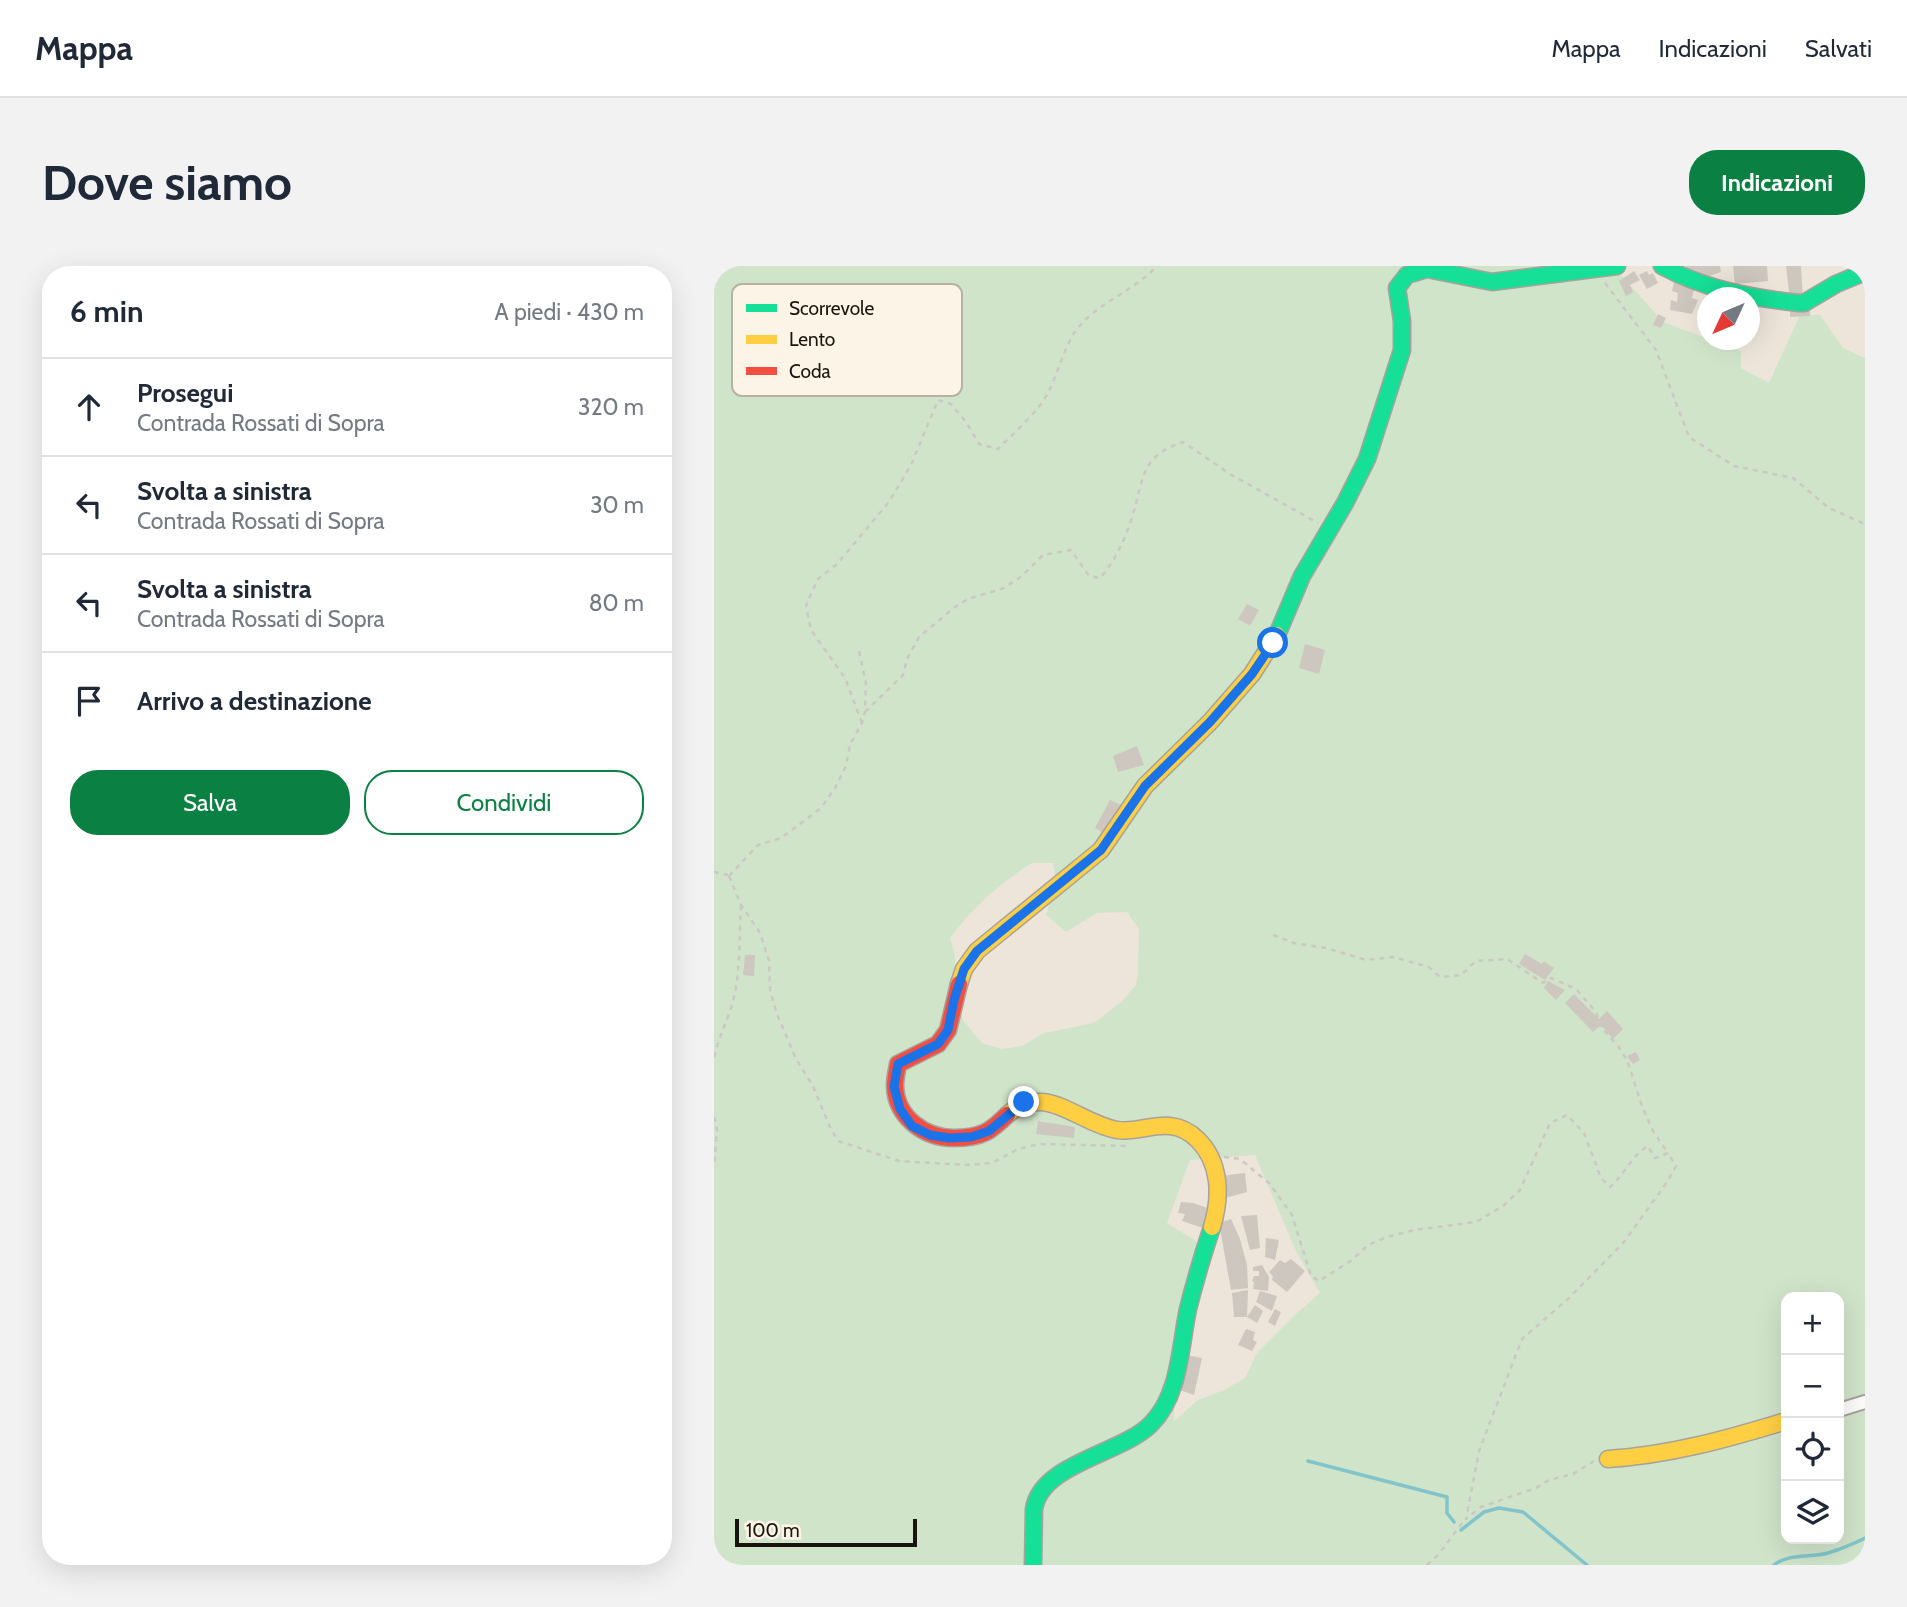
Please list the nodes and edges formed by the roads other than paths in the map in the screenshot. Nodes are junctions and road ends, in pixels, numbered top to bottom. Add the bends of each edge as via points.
1 (1616, 266) edge
2 (1662, 266) edge
3 (1865, 272) edge
4 (1865, 1402) edge
5 (1844, 1408) edge
6 (1781, 1423) edge
7 (1608, 1459) road end
8 (1032, 1565) edge

1 - 8 street via 1492,282 1427,269 1406,275 1397,288 1402,350 1367,459 1302,576 1273,643 1210,722 1145,786 1101,850 977,951 964,969 948,1030 938,1044 898,1064 894,1087 900,1109 912,1126 930,1135 971,1137 989,1131 1024,1102 1041,1101 1068,1109 1098,1126 1120,1130 1169,1124 1188,1130 1210,1155 1215,1173 1215,1215 1167,1402 1158,1419 1135,1436 1049,1482 1036,1498
2 - 3 street via 1746,295 1799,303
4 - 5 street
6 - 7 street via 1677,1452

